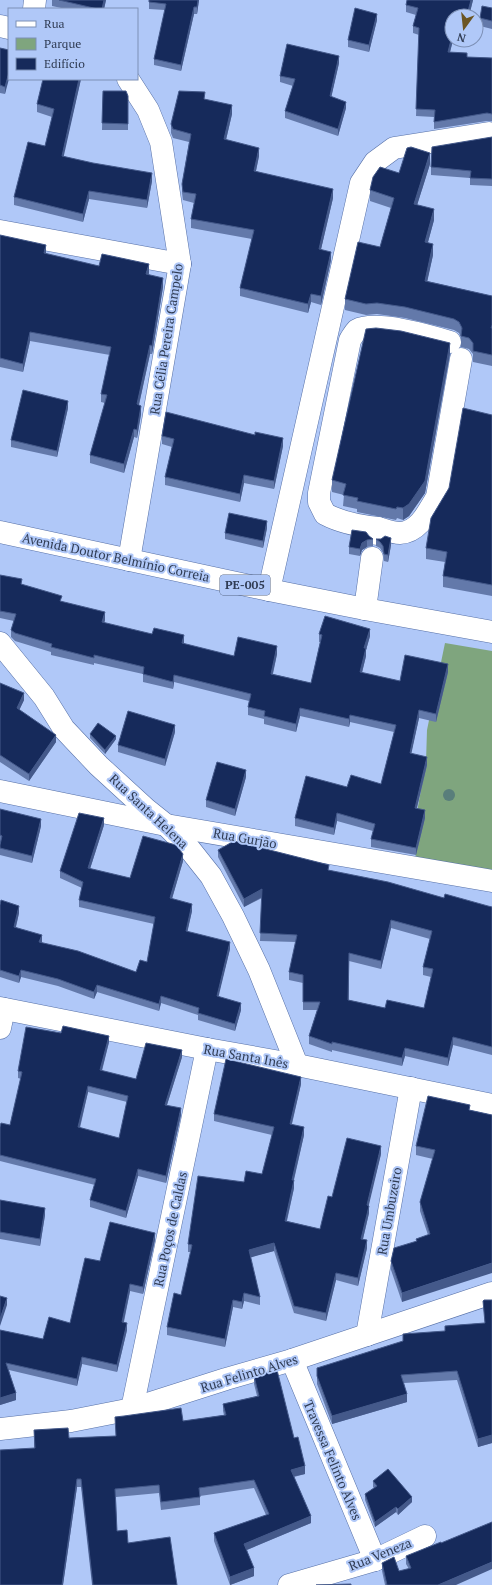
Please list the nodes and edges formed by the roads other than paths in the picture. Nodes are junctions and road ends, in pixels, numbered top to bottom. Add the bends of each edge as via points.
1 (129, 80) edge
2 (489, 133) dead end
3 (0, 231) edge
4 (180, 264) junction
5 (455, 350) joint
6 (0, 532) edge
7 (372, 558) dead end
8 (129, 560) junction
9 (269, 590) junction
10 (366, 609) junction
11 (492, 632) edge
12 (0, 643) edge
13 (0, 791) edge
14 (166, 825) junction
15 (492, 881) edge
16 (1, 1015) edge
17 (207, 1049) junction
18 (297, 1065) junction
19 (411, 1088) junction
20 (492, 1105) edge
21 (492, 1293) edge
22 (367, 1335) junction
23 (292, 1360) junction
24 (132, 1409) junction
25 (0, 1429) edge
26 (425, 1536) dead end
27 (375, 1560) junction
28 (289, 1585) edge

1 - 4 street, Rua Célia Pereira Campelo via 148,110 160,142
2 - 9 street via 394,148 376,162 361,183
3 - 4 street
4 - 8 street, Rua Célia Pereira Campelo
5 - 5 street via 386,327 361,329 354,333 350,340 319,493 319,502 324,514 352,525 399,533 411,531 423,518 437,497
6 - 8 street, Avenida Doutor Belmínio Correia / PE-005
7 - 10 street
8 - 9 street, Avenida Doutor Belmínio Correia / PE-005
9 - 10 street, Avenida Doutor Belmínio Correia / PE-005
10 - 11 street, Avenida Doutor Belmínio Correia / PE-005
12 - 14 street, Rua Santa Helena via 44,696 64,729 100,766
13 - 14 street, Rua Gurjão
14 - 15 street, Rua Gurjão
14 - 18 street, Rua Santa Helena via 188,847 210,876 233,916 259,970
16 - 17 street, Rua Santa Inês
17 - 18 street, Rua Santa Inês
17 - 24 street, Rua Poços de Caldas
18 - 19 street, Rua Santa Inês
19 - 20 street, Rua Santa Inês
19 - 22 street, Rua Umbuzeiro
21 - 22 street, Rua Felinto Alves
22 - 23 street, Rua Felinto Alves
23 - 24 street, Rua Felinto Alves
23 - 27 street, Travessa Felinto Alves
24 - 25 street, Rua Felinto Alves via 71,1422
26 - 27 street, Rua Veneza
27 - 28 street, Rua Veneza

